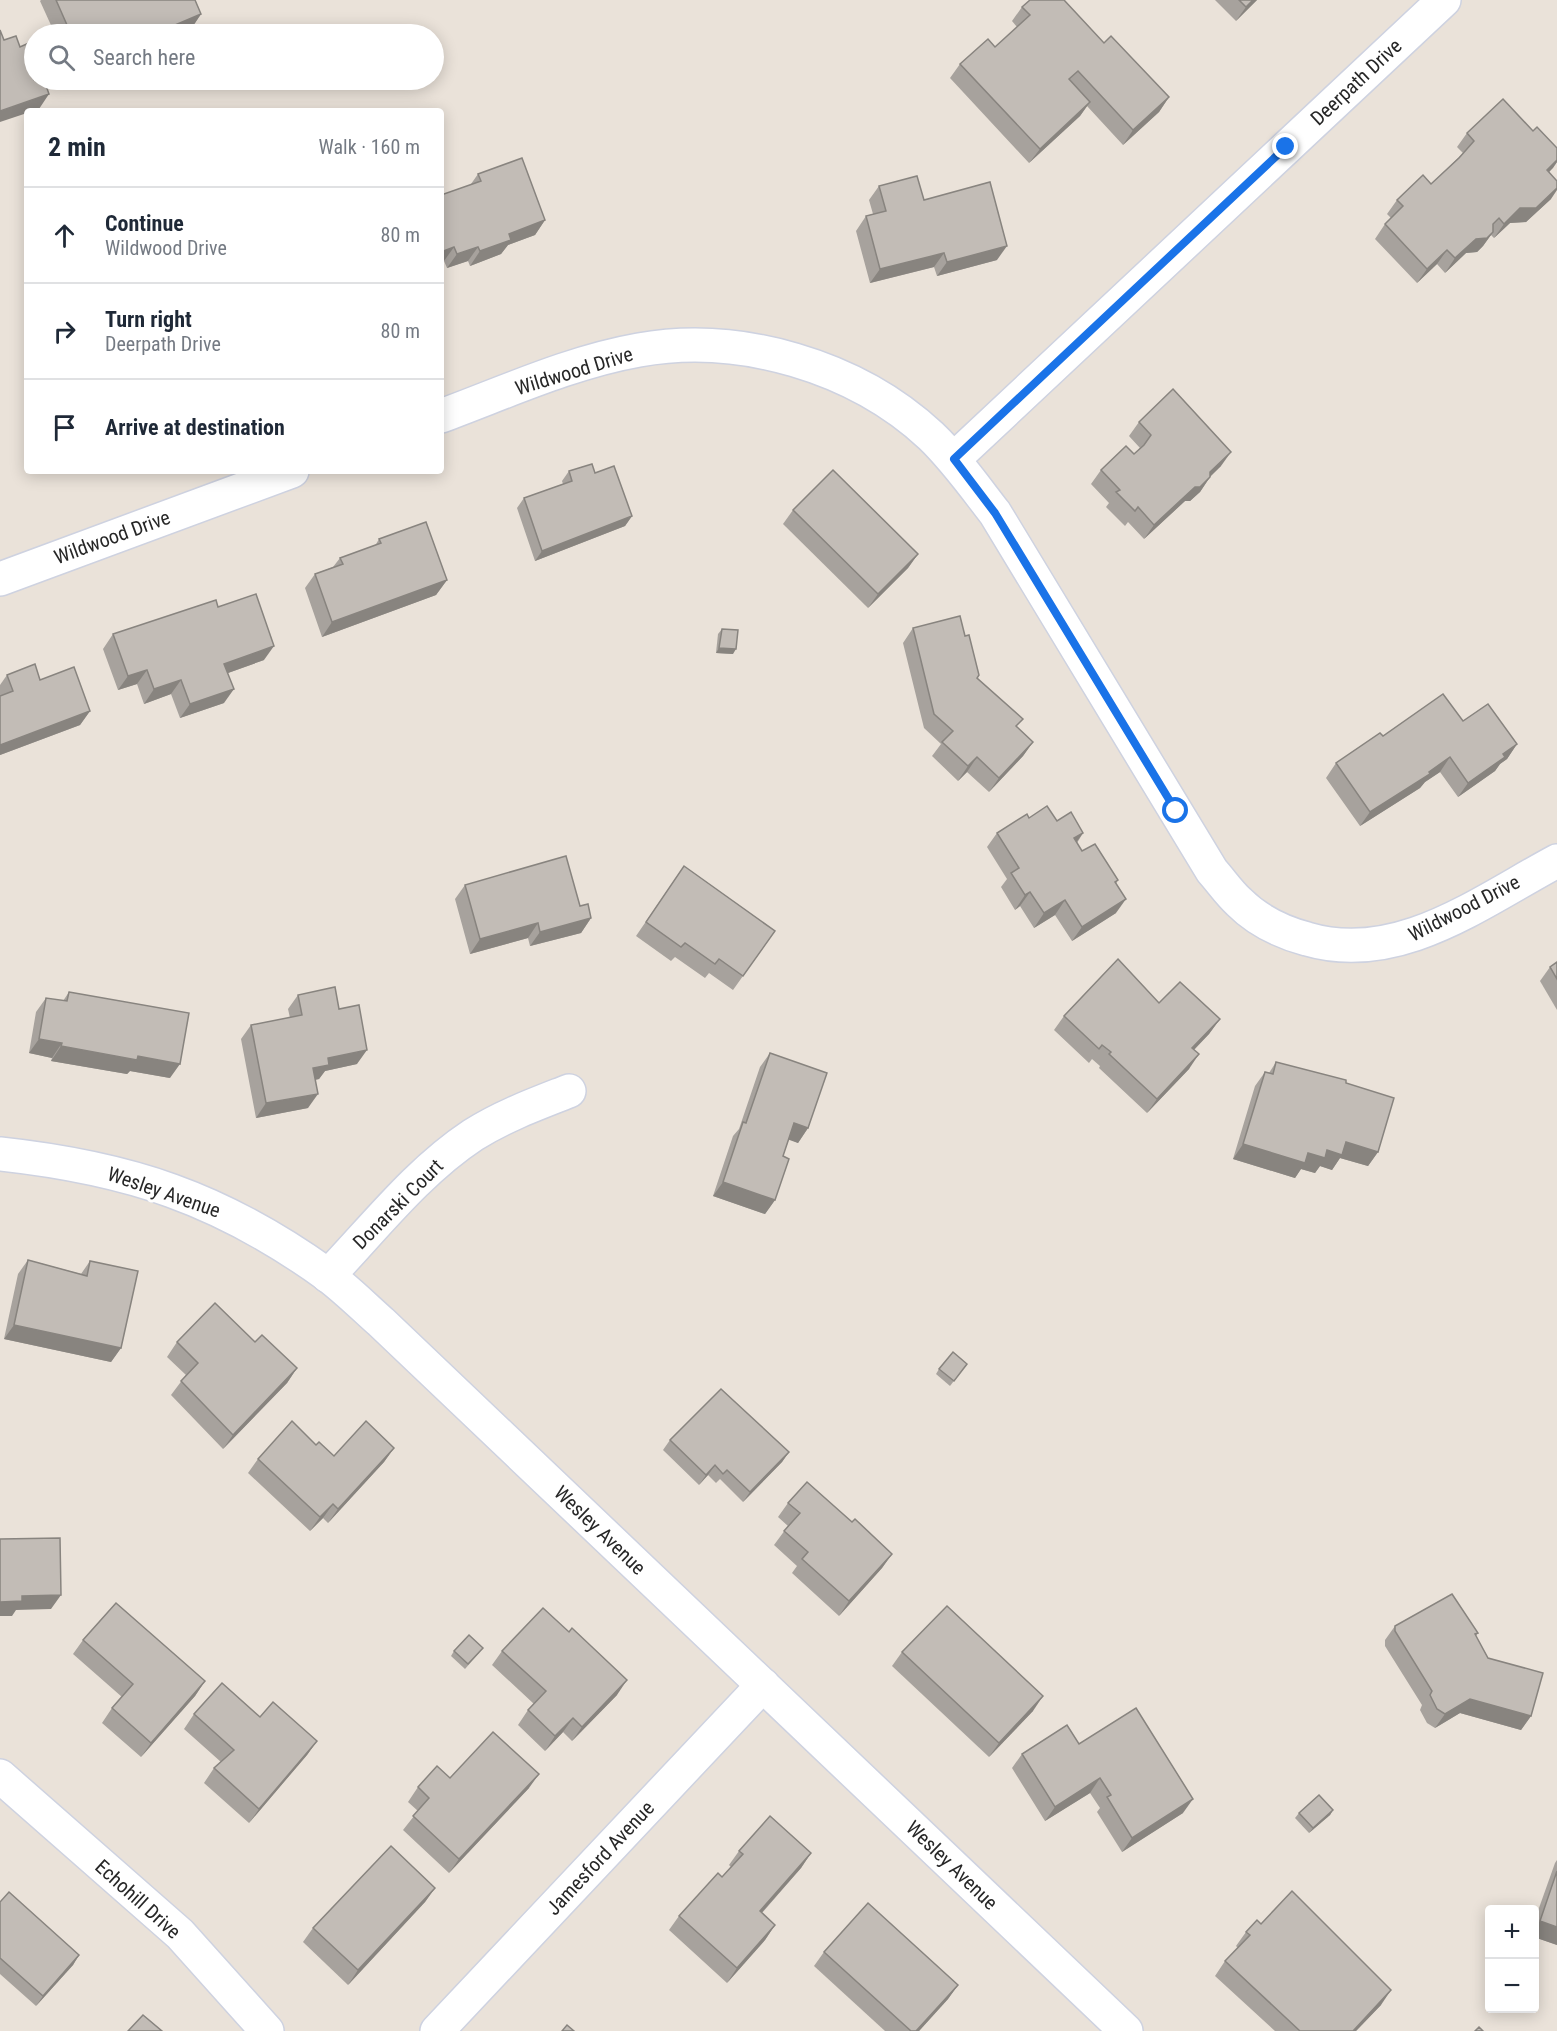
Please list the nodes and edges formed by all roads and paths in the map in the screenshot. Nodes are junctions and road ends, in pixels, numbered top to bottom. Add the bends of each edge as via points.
1 (1444, 0) edge
2 (444, 415) edge
3 (954, 459) junction
4 (284, 474) edge
5 (0, 579) edge
6 (1557, 861) edge
7 (569, 1091) dead end
8 (0, 1154) edge
9 (328, 1276) junction
10 (763, 1685) junction
11 (0, 1776) edge
12 (267, 2031) edge
13 (437, 2031) edge
14 (1126, 2031) edge

1 - 3 street, Deerpath Drive
2 - 3 street, Wildwood Drive via 588,362 640,350 694,345 745,349 789,358 845,379 893,407
3 - 6 street, Wildwood Drive via 995,513 1212,871 1238,902 1263,921 1284,933 1327,945 1366,947 1386,943 1432,928
4 - 5 street, Wildwood Drive
7 - 9 street, Donarski Court via 517,1111 473,1136 428,1170
8 - 9 street, Wesley Avenue via 71,1162 140,1179 195,1199 269,1236
9 - 10 street, Wesley Avenue
10 - 13 street, Jamesford Avenue
10 - 14 street, Wesley Avenue
11 - 12 street, Echohill Drive via 180,1934

